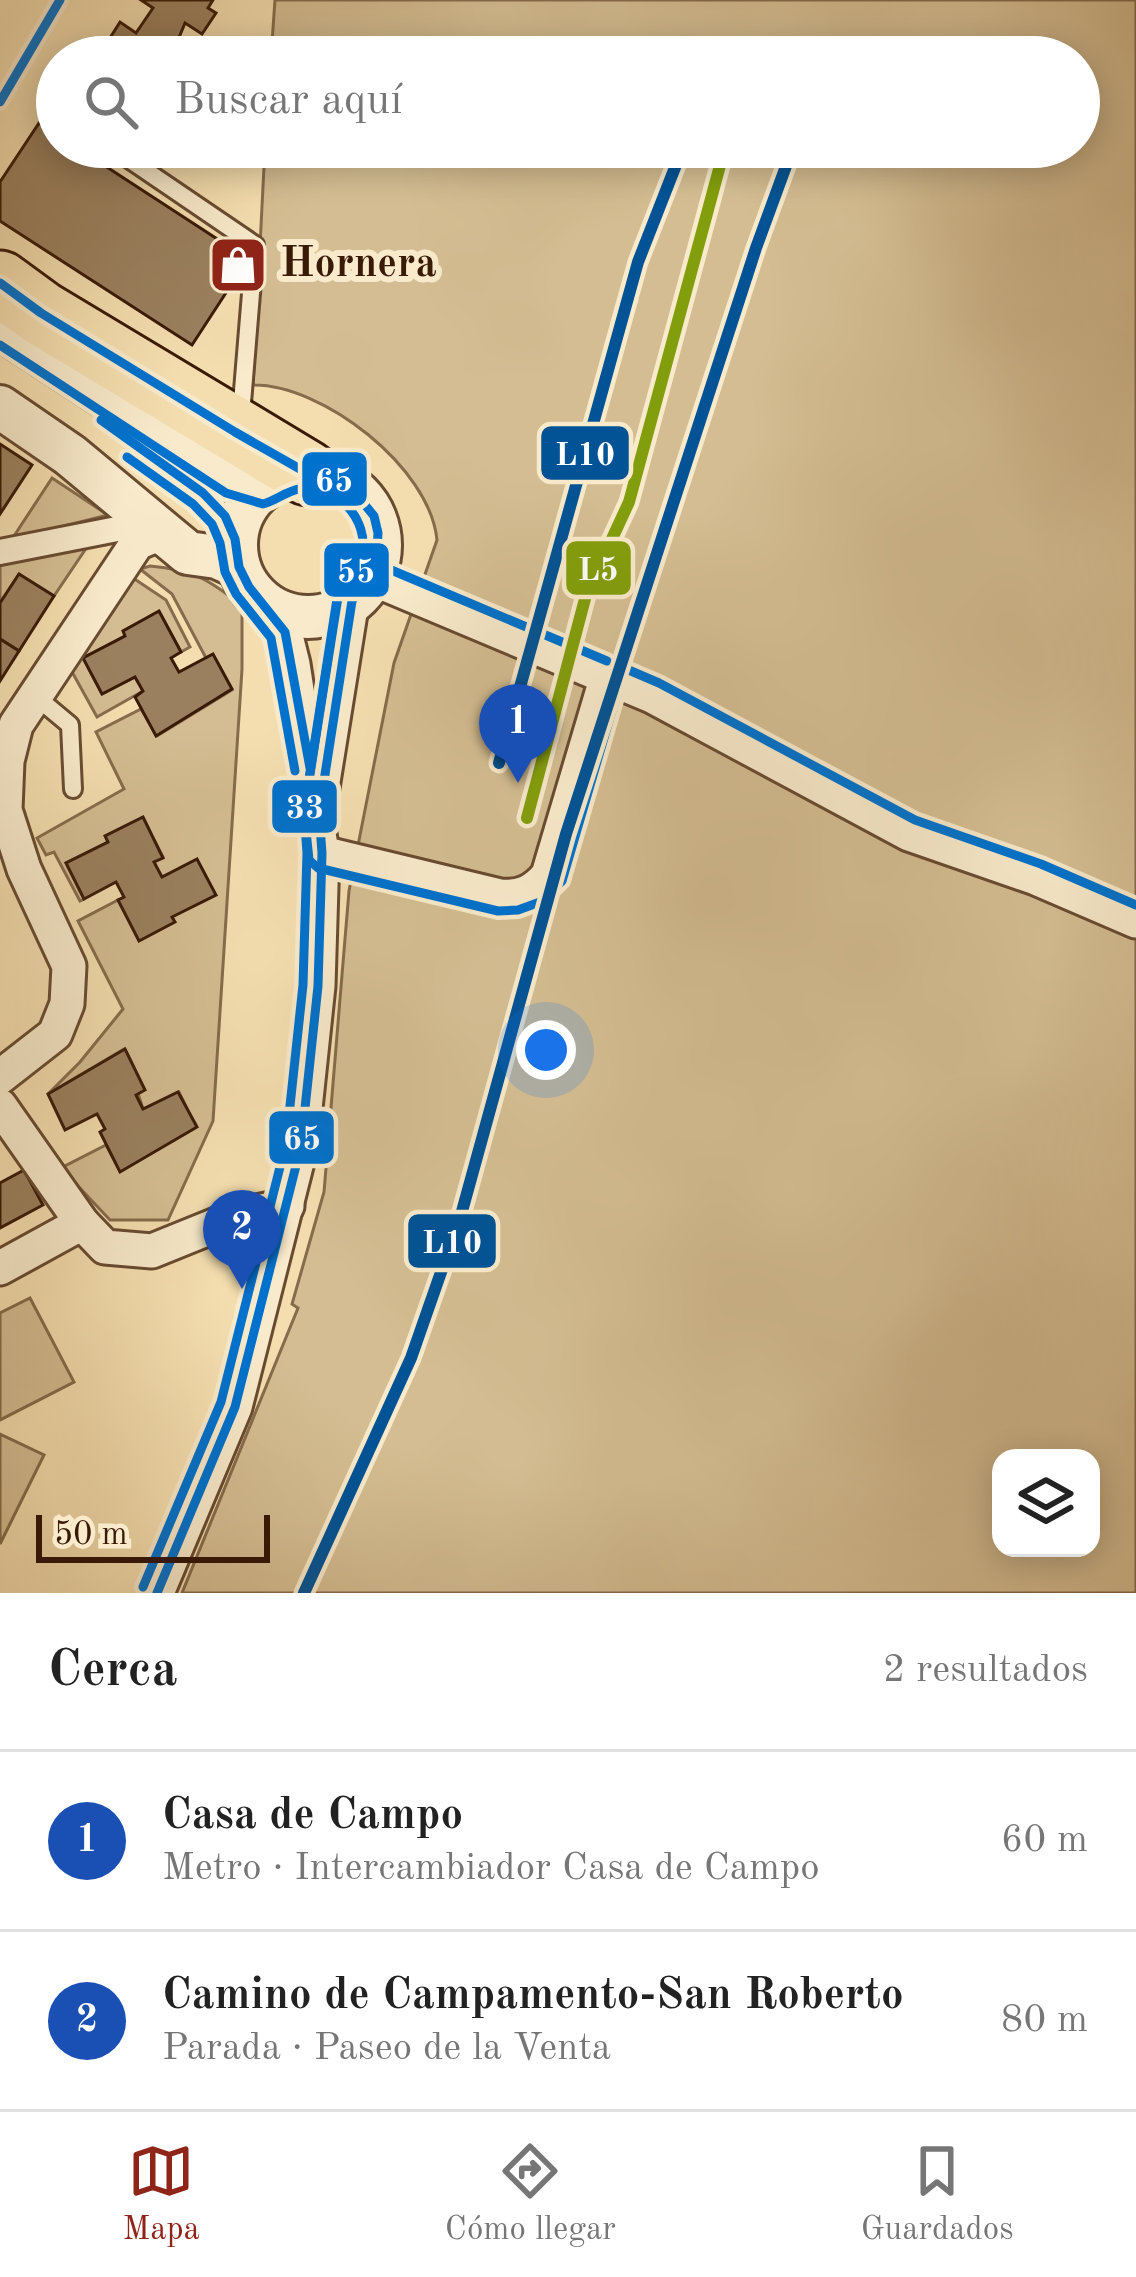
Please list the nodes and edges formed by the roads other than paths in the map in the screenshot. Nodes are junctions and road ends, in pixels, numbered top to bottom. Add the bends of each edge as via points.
1 (142, 168) edge
2 (0, 287) edge
3 (0, 327) edge
4 (0, 348) edge
5 (0, 407) edge
6 (235, 433) junction
7 (288, 479) junction
8 (117, 529) dead end
9 (164, 537) junction
10 (0, 552) edge
11 (237, 553) junction
12 (362, 590) junction
13 (264, 602) junction
14 (607, 676) junction
15 (34, 695) junction
16 (73, 789) dead end
17 (319, 813) junction
18 (322, 853) junction
19 (1136, 921) edge
20 (0, 1077) edge
21 (0, 1106) edge
22 (287, 1205) junction
23 (82, 1223) junction
24 (0, 1268) edge
25 (157, 1593) edge

1 - 6 lane via 255,245
2 - 6 highway
2 - 7 highway
3 - 7 street via 232,478
4 - 11 street via 203,493 225,516
5 - 9 street via 87,468
6 - 7 highway
7 - 11 street via 245,510
7 - 12 street via 338,480 365,501 379,550
8 - 10 street
9 - 11 street via 188,554
9 - 15 street via 137,543
11 - 13 street
12 - 13 street via 328,614 283,613
12 - 14 street
12 - 17 street
13 - 17 street via 293,664
14 - 18 street via 539,886 500,896
14 - 19 street via 909,834
15 - 16 lane via 70,725
15 - 20 street via 16,725 5,810 69,966 67,1004 55,1034
17 - 18 street
18 - 22 street via 318,986
21 - 23 street
22 - 23 street via 152,1251 105,1247
22 - 25 street via 235,1407
23 - 24 street

